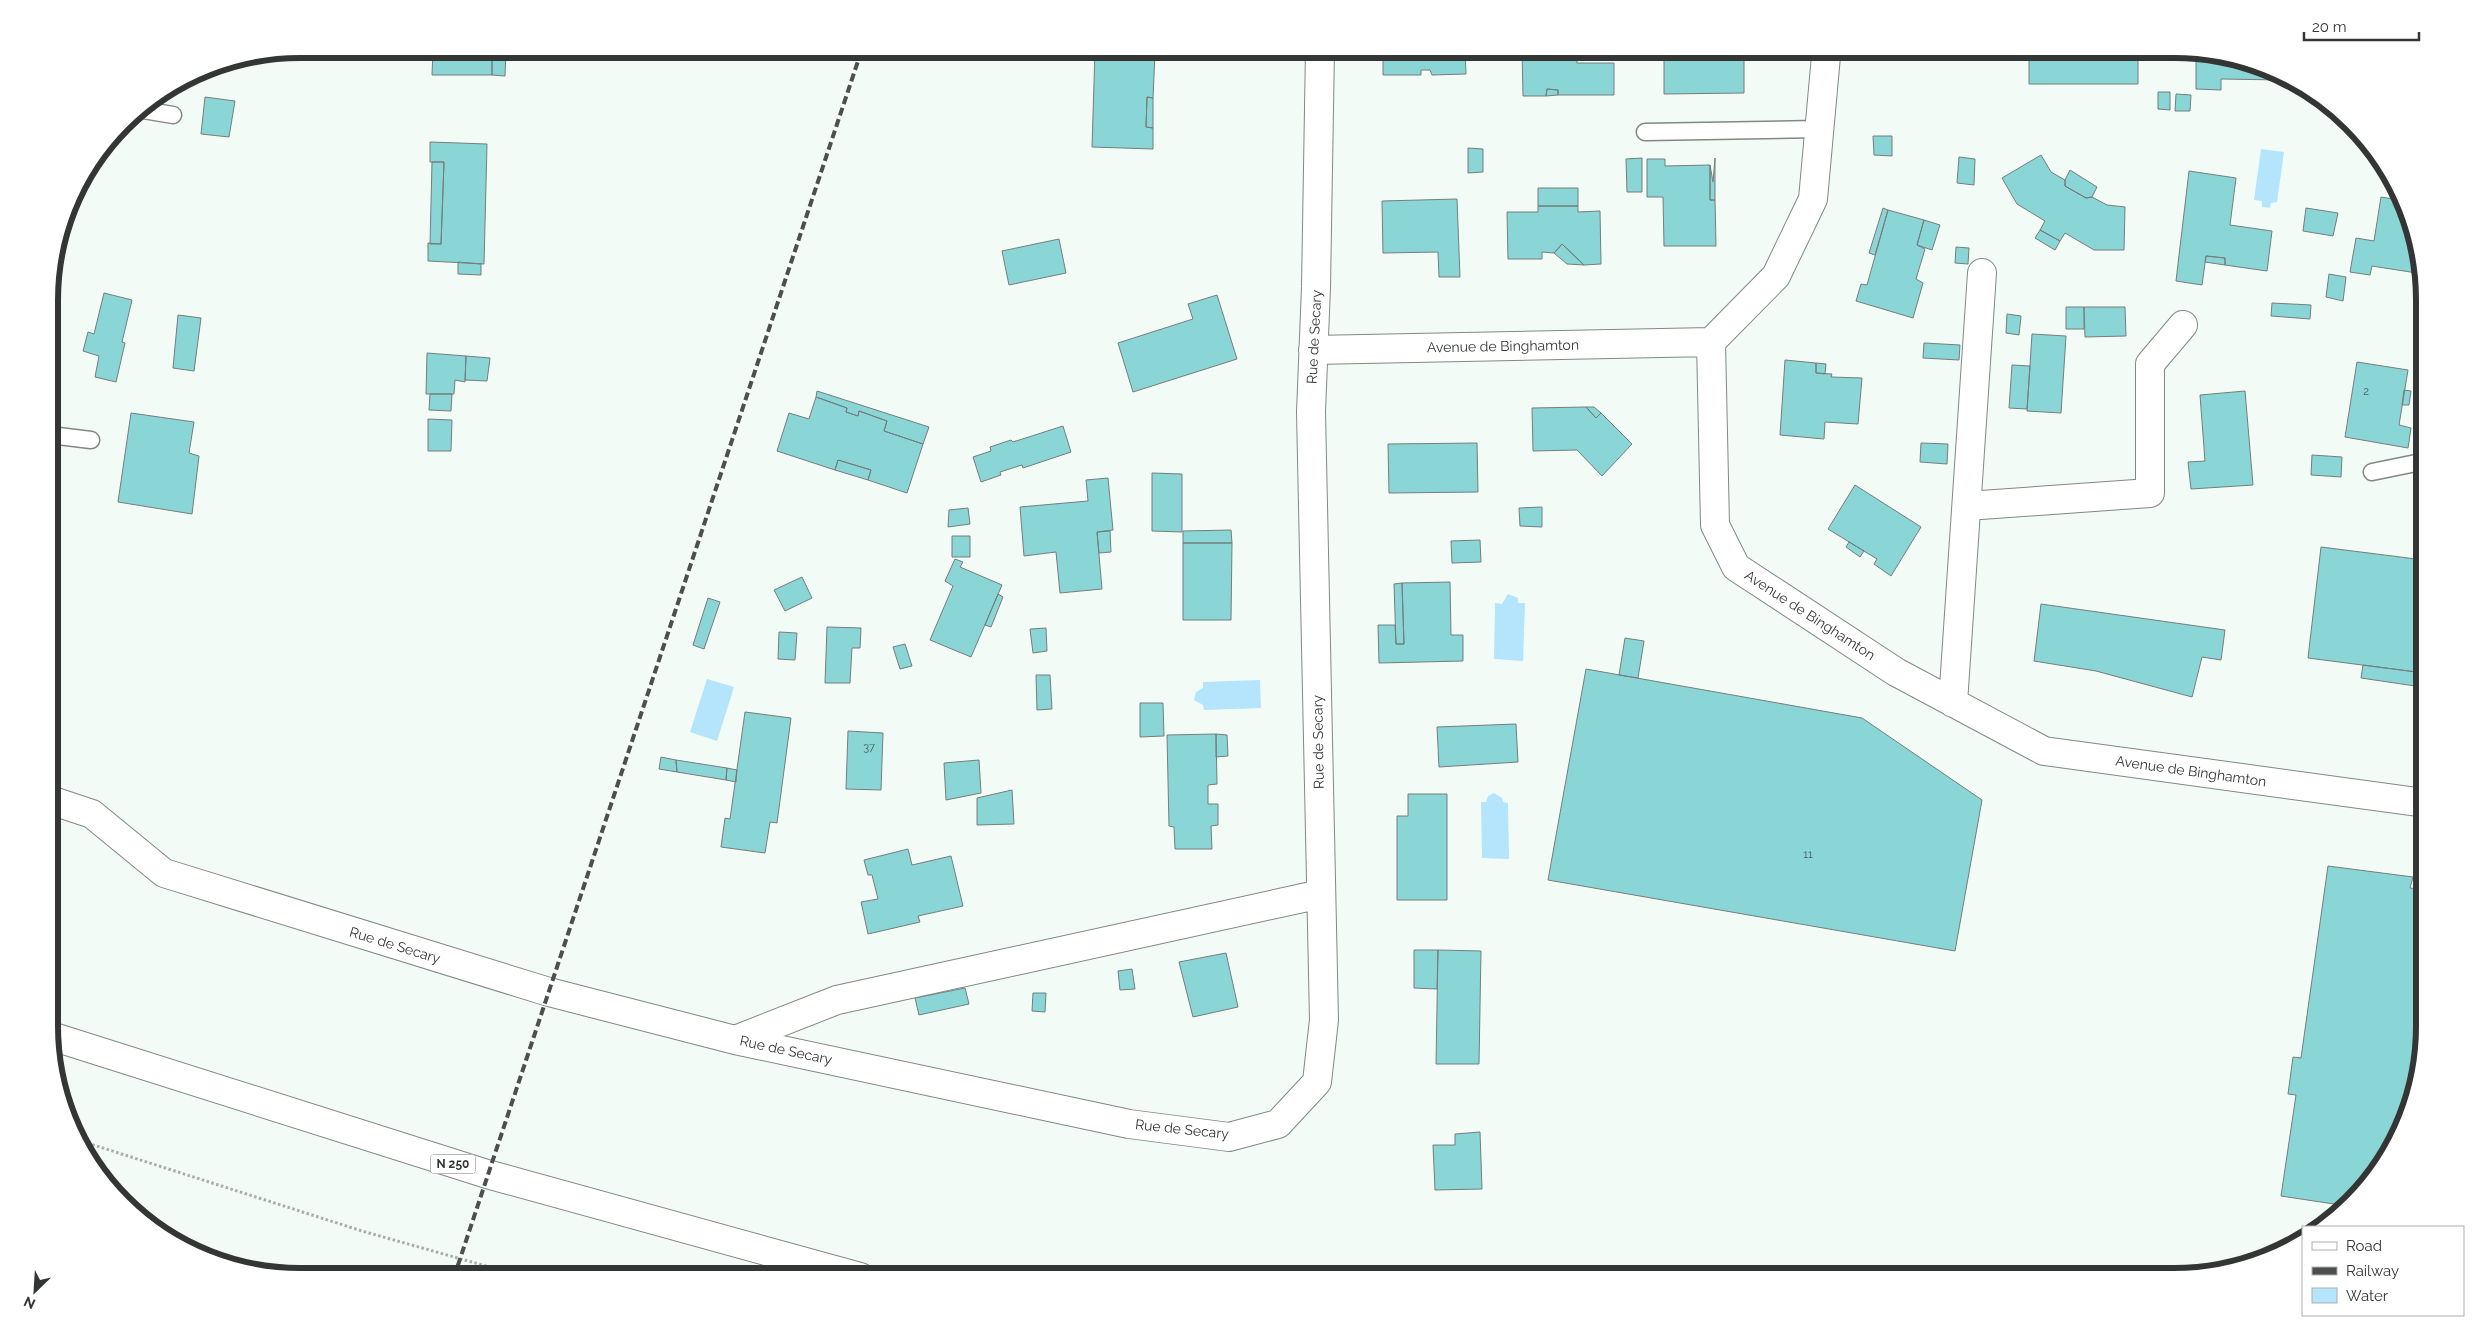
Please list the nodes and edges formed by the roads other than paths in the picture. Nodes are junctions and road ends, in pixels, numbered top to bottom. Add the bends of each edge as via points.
1 (1320, 57) edge
2 (1826, 57) edge
3 (149, 111) edge
4 (173, 114) dead end
5 (1819, 129) junction
6 (1646, 132) dead end
7 (1982, 273) dead end
8 (2183, 325) dead end
9 (1710, 342) junction
10 (1313, 350) junction
11 (58, 436) edge
12 (91, 440) dead end
13 (2416, 463) edge
14 (2372, 472) dead end
15 (1967, 506) junction
16 (1953, 703) junction
17 (2416, 802) edge
18 (58, 803) edge
19 (1321, 894) junction
20 (58, 1038) edge
21 (735, 1040) junction
22 (827, 1268) edge

1 - 10 street, Rue de Secary
2 - 5 street
3 - 4 lane
5 - 6 lane
5 - 9 street via 1813,199 1776,276
7 - 15 street
8 - 15 street via 2150,364 2150,493
9 - 10 street, Avenue de Binghamton
9 - 16 street, Avenue de Binghamton via 1715,525 1736,567 1896,672
10 - 19 street, Rue de Secary via 1311,412
11 - 12 lane
13 - 14 lane
15 - 16 street
16 - 17 street, Avenue de Binghamton via 2044,751
18 - 21 street, Rue de Secary via 92,814 164,873 549,992
19 - 21 street via 837,1000
19 - 21 street, Rue de Secary via 1324,1020 1318,1082 1278,1124 1230,1137 1129,1124
20 - 22 street, N 250 via 487,1174

